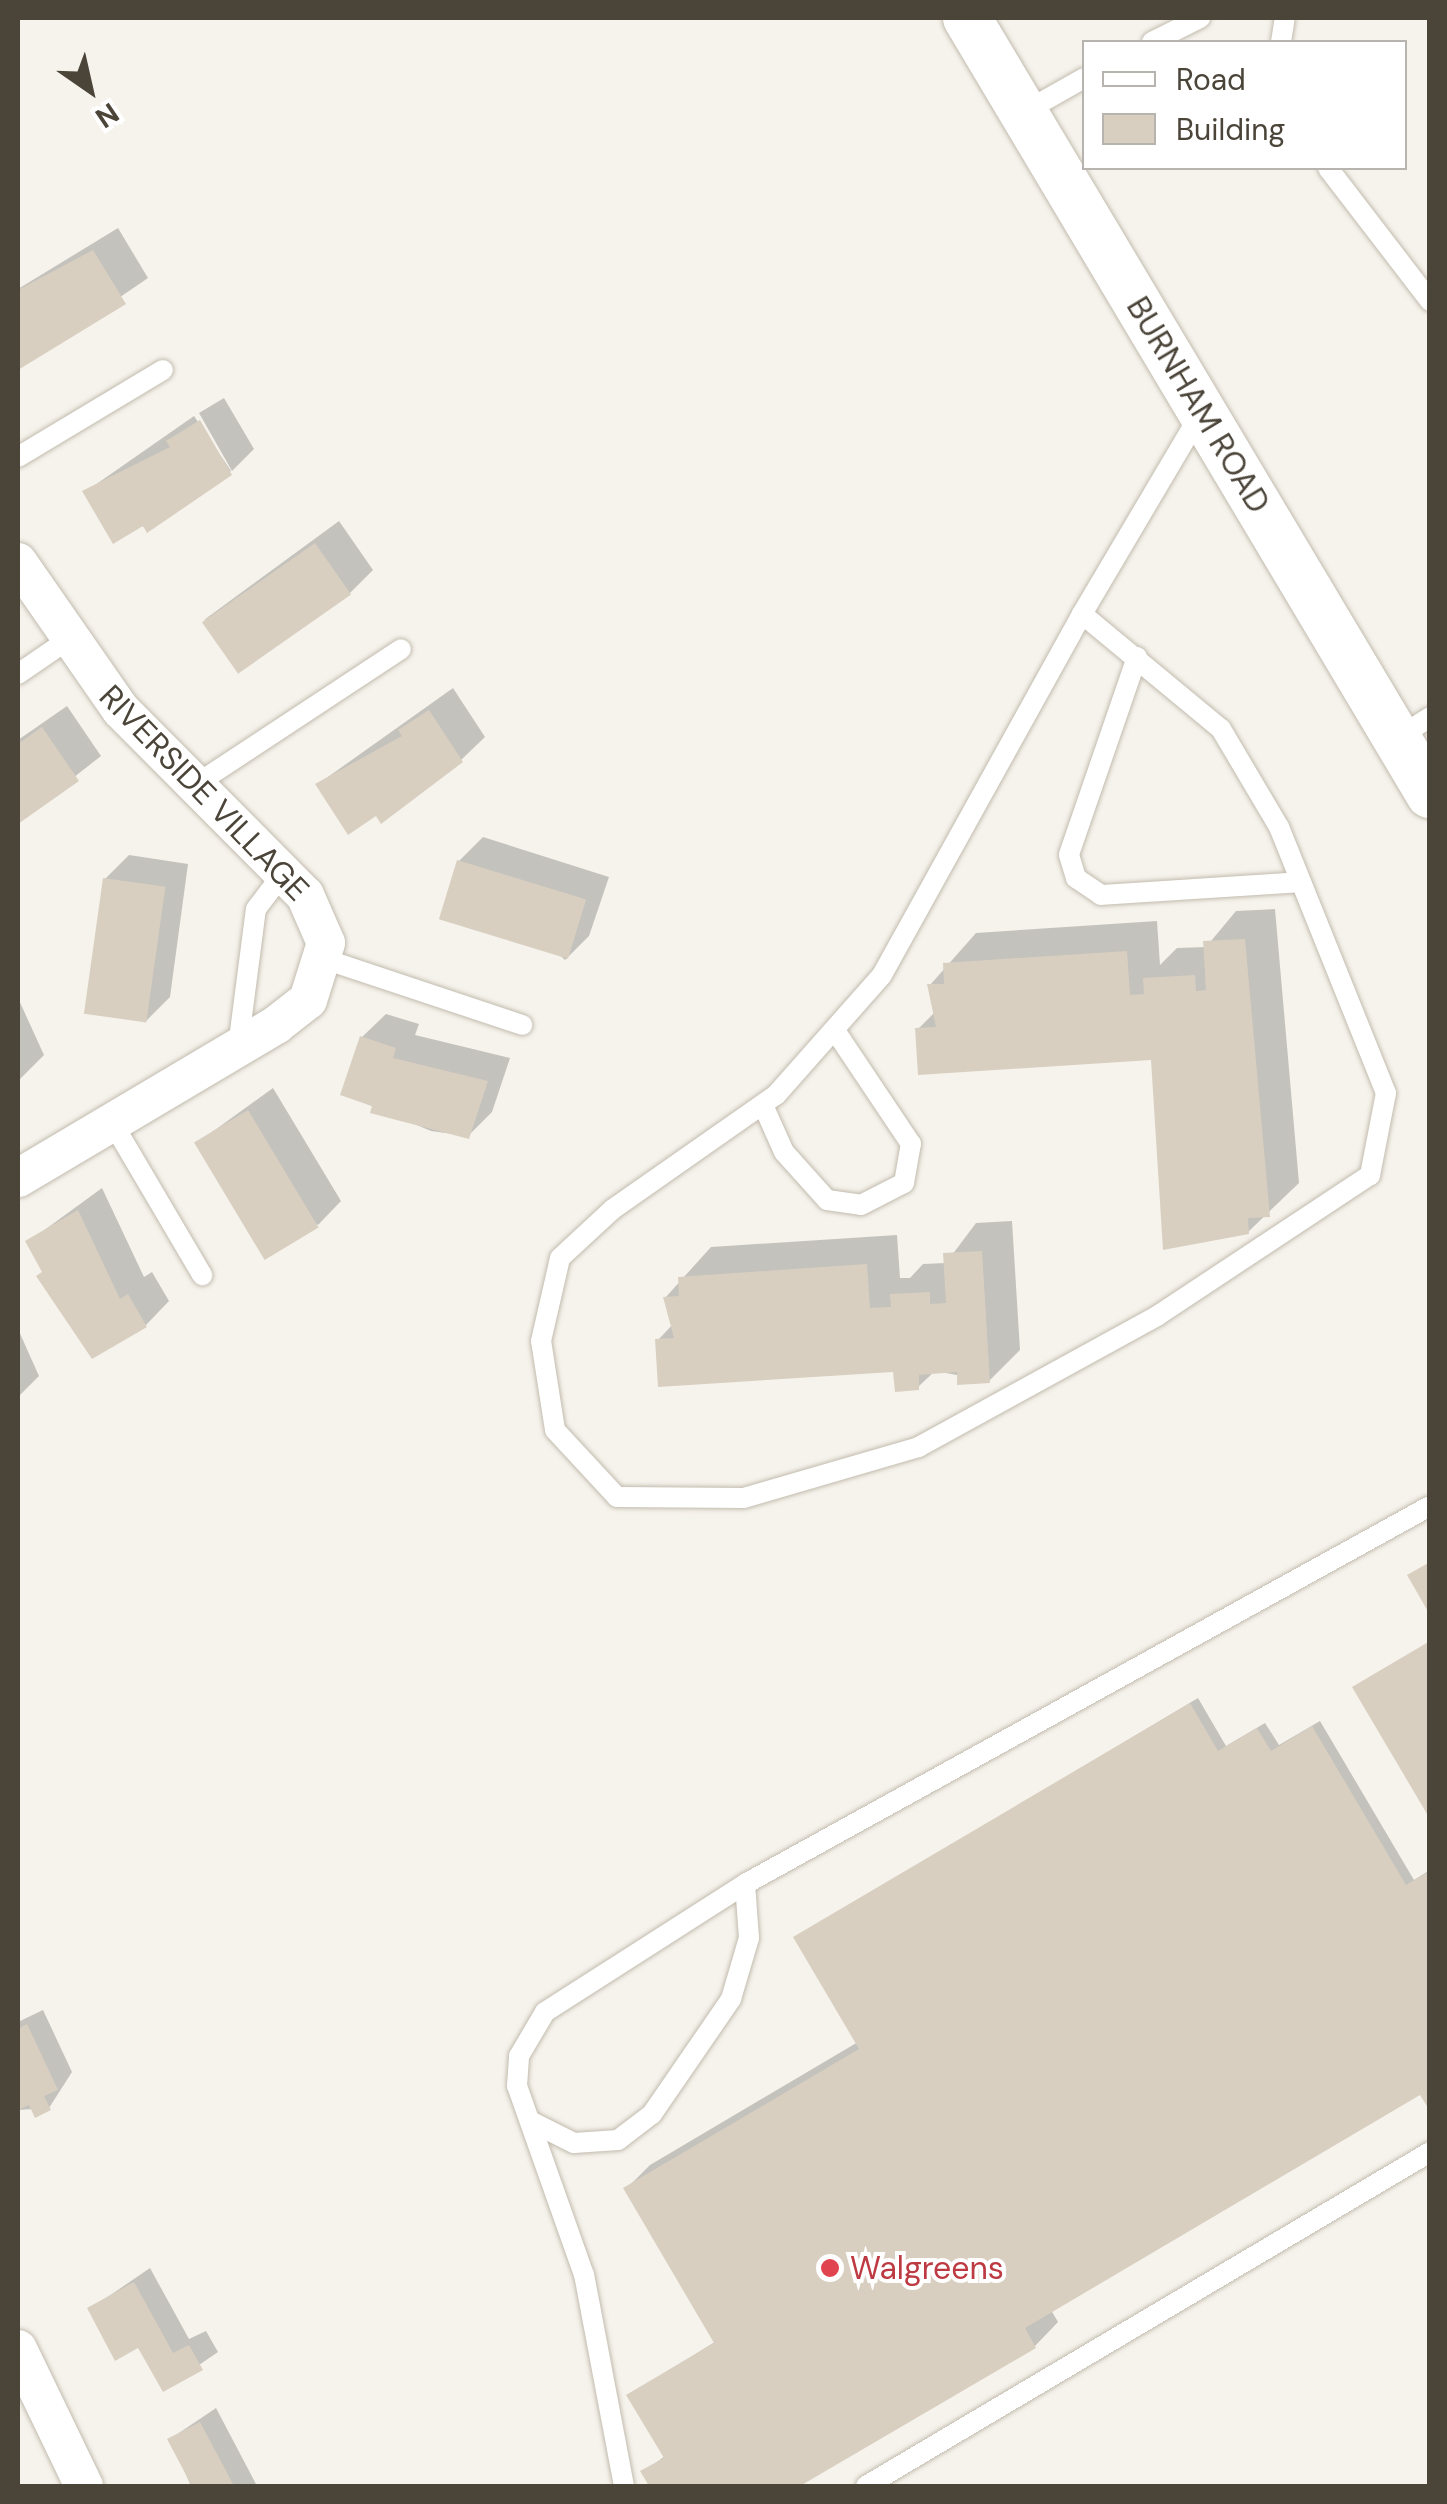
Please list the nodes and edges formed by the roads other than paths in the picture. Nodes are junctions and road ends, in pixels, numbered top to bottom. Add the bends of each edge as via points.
1 (967, 18) edge
2 (1200, 18) edge
3 (1156, 40) edge
4 (1082, 79) edge
5 (1024, 112) junction
6 (1330, 170) edge
7 (1430, 301) edge
8 (163, 370) dead end
9 (1202, 411) junction
10 (18, 457) edge
11 (18, 562) edge
12 (1082, 614) junction
13 (66, 641) junction
14 (400, 649) dead end
15 (1137, 657) junction
16 (18, 674) edge
17 (1413, 728) edge
18 (198, 783) junction
19 (1430, 794) edge
20 (284, 870) junction
21 (1301, 882) junction
22 (324, 959) junction
23 (522, 1025) dead end
24 (834, 1029) junction
25 (238, 1047) junction
26 (763, 1105) junction
27 (112, 1122) junction
28 (18, 1178) edge
29 (202, 1275) dead end
30 (1430, 1506) edge
31 (745, 1884) junction
32 (530, 2121) junction
33 (1430, 2152) edge
34 (18, 2349) edge
35 (84, 2486) edge
36 (624, 2486) edge
37 (866, 2486) edge

1 - 5 street, BURNHAM ROAD
2 - 3 lane
4 - 5 lane
5 - 9 street, BURNHAM ROAD
6 - 7 lane
8 - 10 lane
9 - 12 lane
9 - 17 street, BURNHAM ROAD
11 - 13 street, RIVERSIDE VILLAGE
12 - 15 lane
12 - 24 lane via 900,944
13 - 16 lane
13 - 18 street, RIVERSIDE VILLAGE
14 - 18 lane
15 - 21 lane via 1221,730
15 - 21 lane via 1069,855 1076,878 1101,895
17 - 19 street, BURNHAM ROAD
18 - 20 street, RIVERSIDE VILLAGE
20 - 22 street, RIVERSIDE VILLAGE via 318,917
20 - 25 lane via 256,908
21 - 26 lane via 1386,1093 1370,1175 1157,1316 919,1447 743,1498 617,1497 556,1430 541,1342 560,1258 613,1208
22 - 23 lane
22 - 25 street via 308,1000
24 - 26 lane
24 - 26 lane via 912,1144 904,1184 861,1205 827,1200 784,1152
25 - 27 street
27 - 28 street
27 - 29 lane
30 - 31 lane
31 - 32 lane via 545,2012 519,2056
31 - 32 lane via 748,1938 731,1999 652,2114 618,2140 589,2142
32 - 36 lane via 584,2275
33 - 37 lane
34 - 35 street

